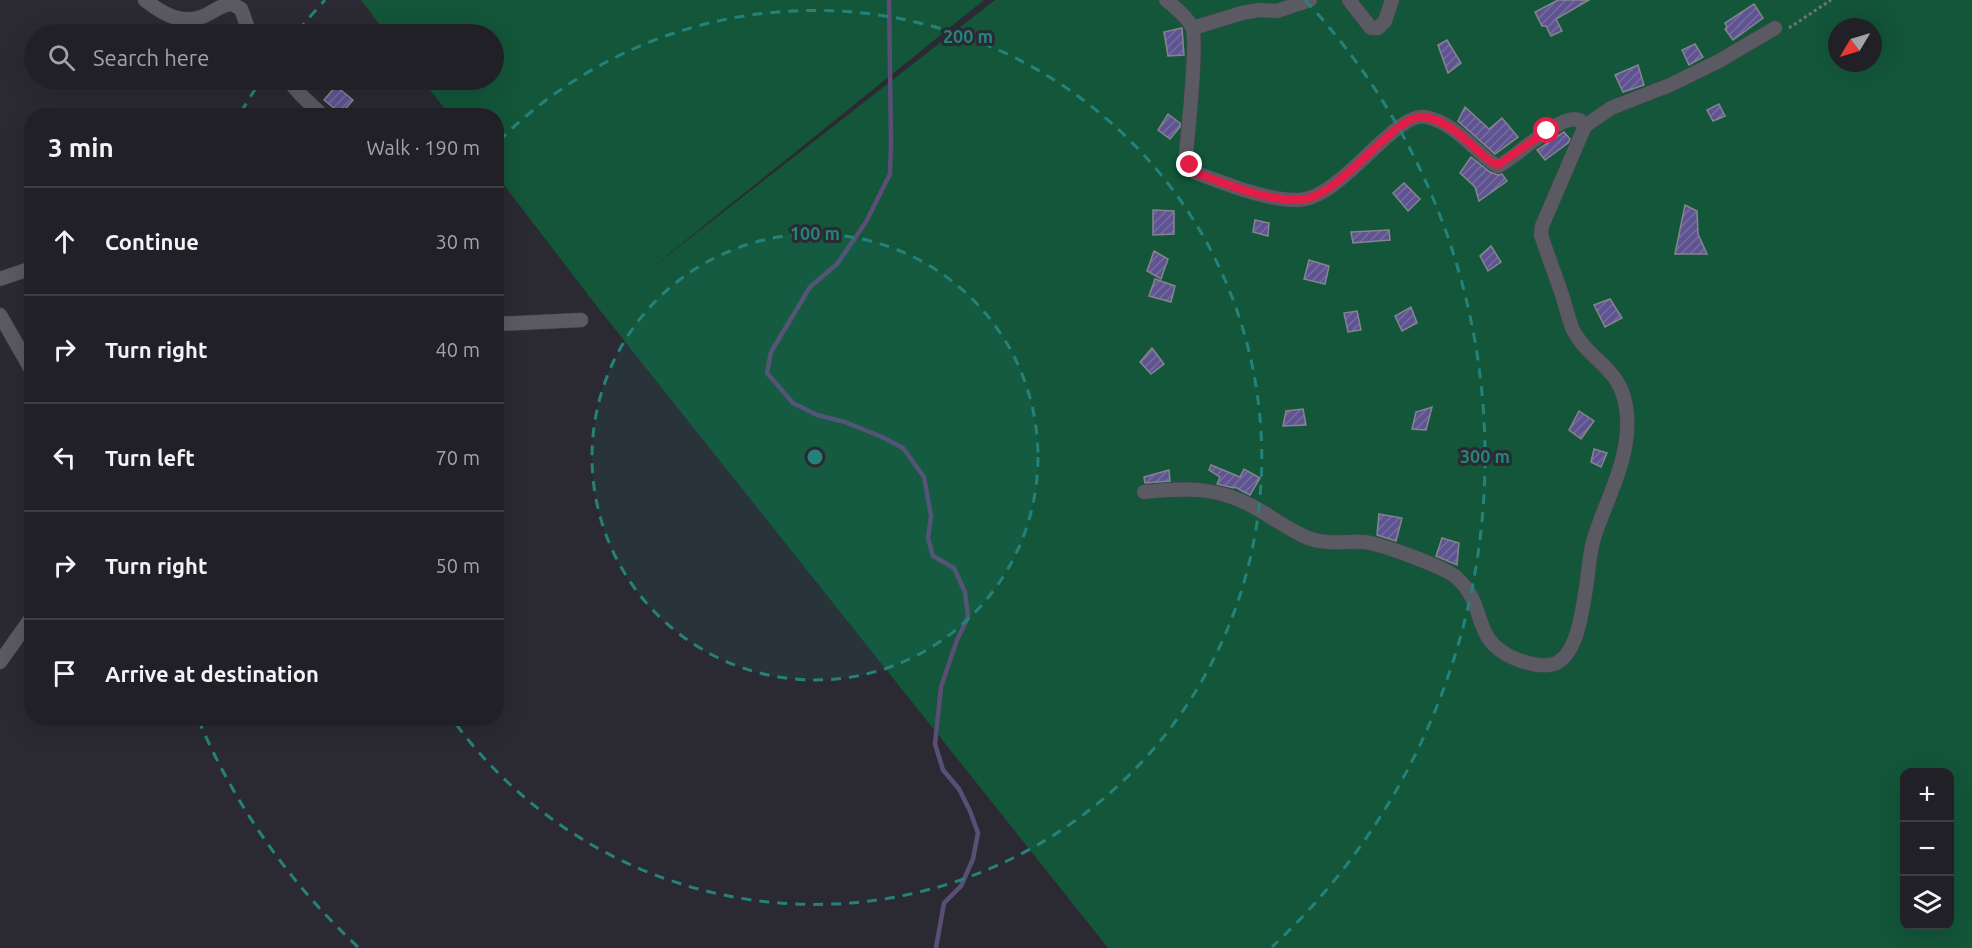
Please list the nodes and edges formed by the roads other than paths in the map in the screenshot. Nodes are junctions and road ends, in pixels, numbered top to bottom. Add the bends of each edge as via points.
1 (145, 0) edge
2 (1166, 0) edge
3 (1310, 0) edge
4 (1349, 0) edge
5 (1392, 0) edge
6 (246, 24) edge
7 (1193, 28) junction
8 (1775, 28) road end
9 (297, 90) edge
10 (314, 108) edge
11 (1585, 126) junction
12 (24, 271) edge
13 (0, 279) edge
14 (0, 315) edge
15 (581, 320) dead end
16 (504, 324) edge
17 (24, 357) edge
18 (1144, 492) dead end
19 (24, 628) edge
20 (0, 662) edge

1 - 6 street via 165,15 185,20 205,16 226,4 237,5
2 - 7 street
3 - 7 street via 1277,10 1242,13
4 - 5 street via 1371,28 1378,28 1386,21
7 - 11 street via 1186,154 1190,165 1196,173 1258,194 1299,200 1318,194 1398,127 1419,117 1444,123 1498,165 1553,127 1578,118
8 - 11 street via 1709,66 1611,108
9 - 10 street
11 - 18 street via 1541,235 1573,330 1611,371 1623,392 1627,417 1625,445 1613,490 1595,536 1580,621 1562,661 1550,666 1532,664 1500,652 1485,637 1469,591 1456,576 1435,565 1368,543 1309,538 1240,499 1188,488
12 - 13 street
14 - 17 street
15 - 16 street
19 - 20 street

